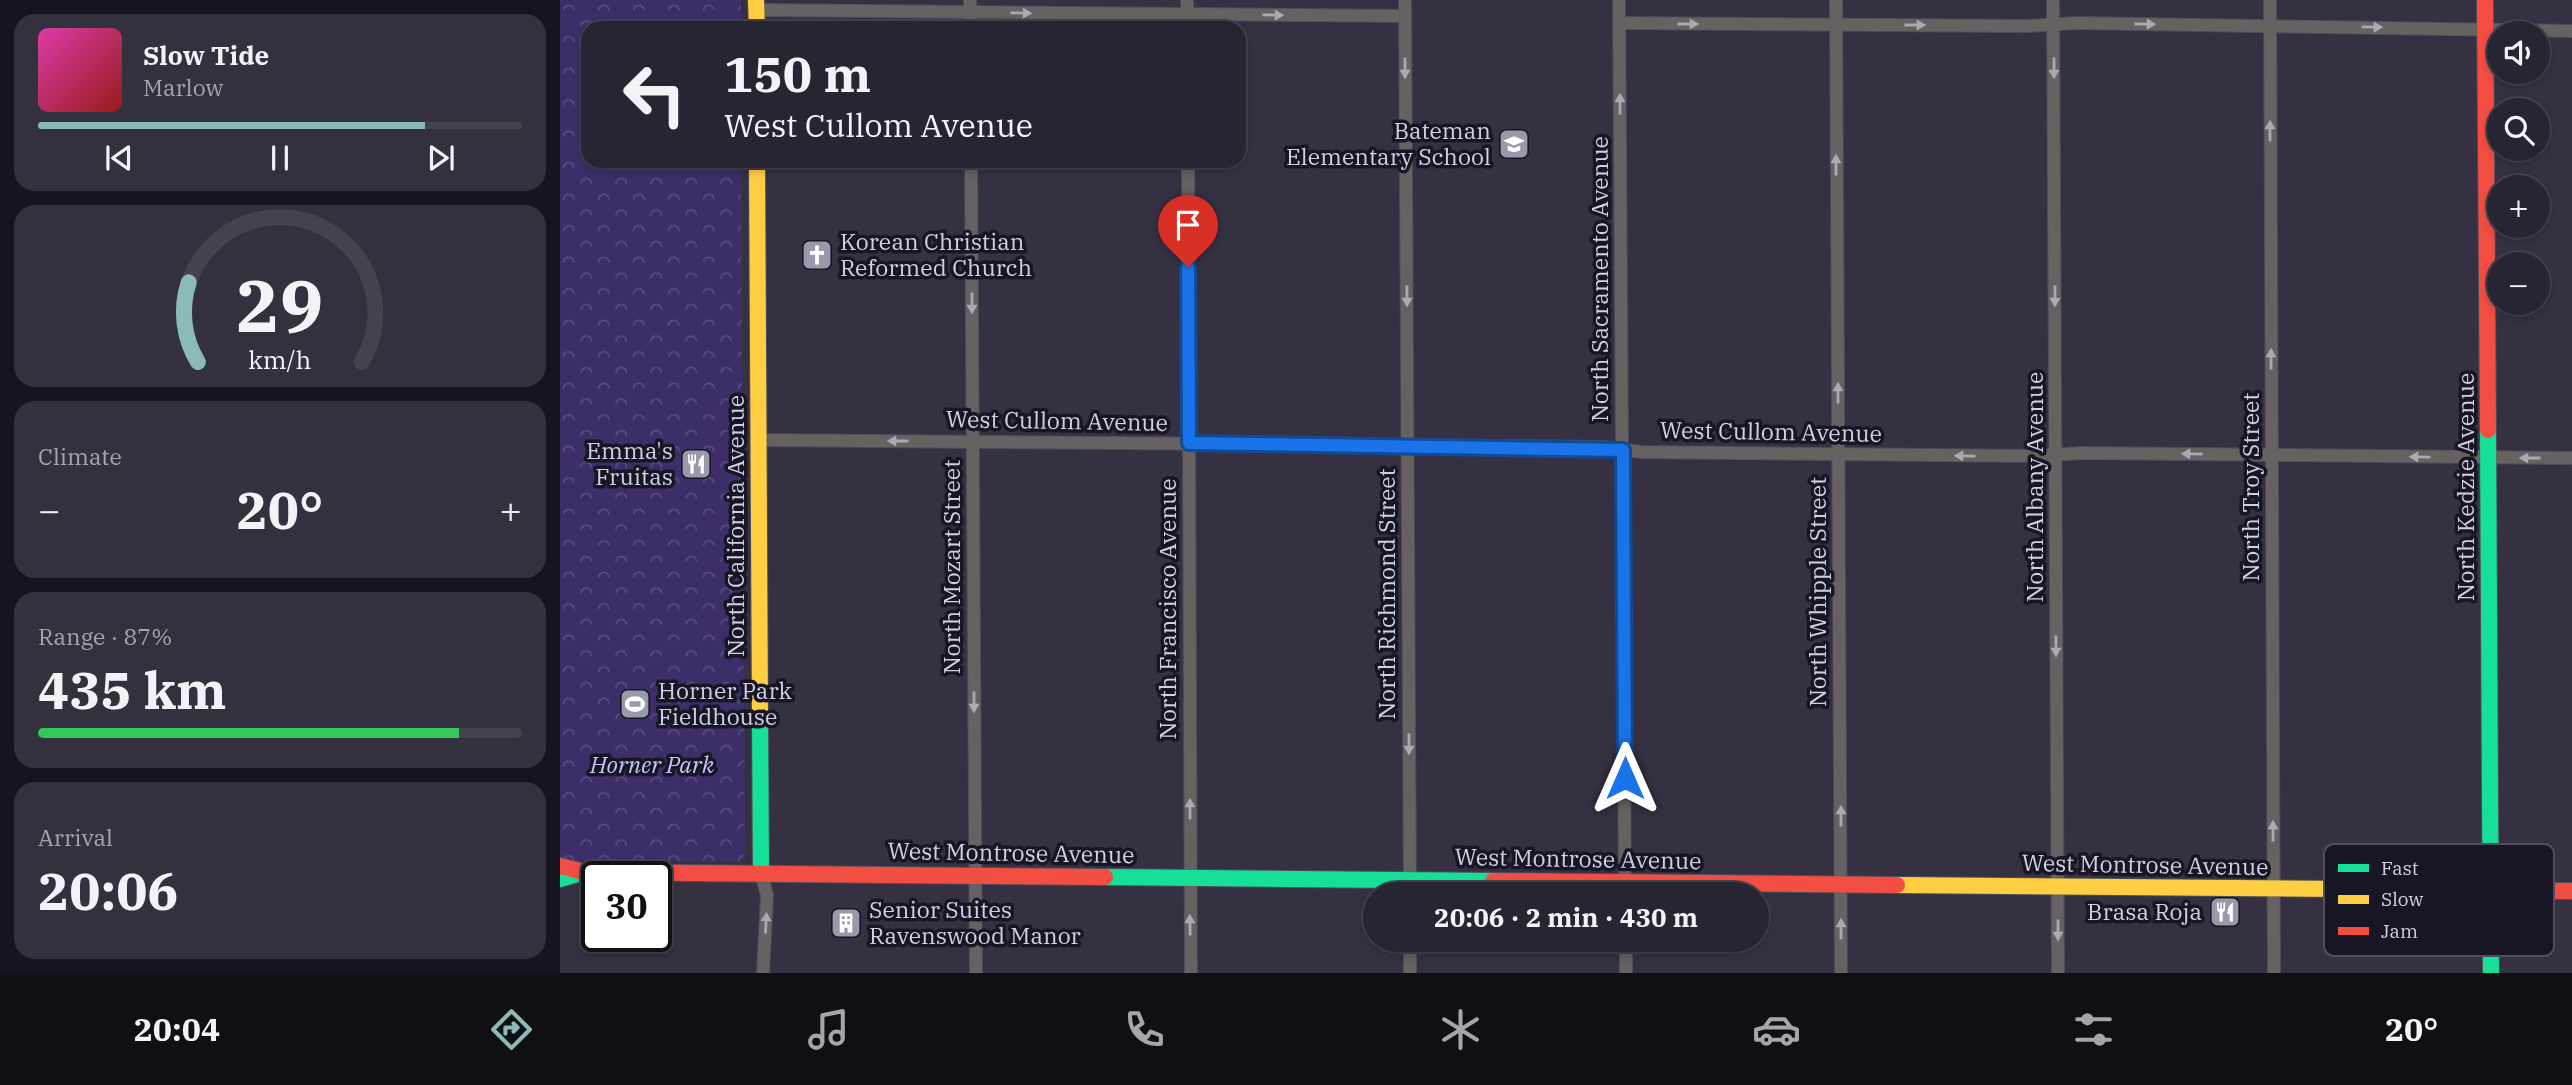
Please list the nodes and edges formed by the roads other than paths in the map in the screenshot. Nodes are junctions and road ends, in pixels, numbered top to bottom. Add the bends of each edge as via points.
1 (1187, 0) edge
2 (1405, 0) edge
3 (1619, 0) edge
4 (1836, 0) edge
5 (2053, 0) edge
6 (2270, 0) edge
7 (2485, 0) edge
8 (757, 5) edge
9 (971, 6) edge
10 (1187, 14) junction
11 (1405, 16) junction
12 (1188, 21) edge
13 (1619, 23) junction
14 (1836, 25) junction
15 (2053, 25) junction
16 (2270, 26) junction
17 (2485, 30) junction
18 (2572, 31) edge
19 (757, 168) edge
20 (971, 168) edge
21 (1188, 168) edge
22 (759, 440) junction
23 (973, 442) junction
24 (1189, 443) junction
25 (1408, 445) junction
26 (1623, 450) junction
27 (1838, 454) junction
28 (2055, 455) junction
29 (2272, 455) junction
30 (2488, 457) junction
31 (2572, 458) edge
32 (2491, 844) edge
33 (560, 866) edge
34 (581, 871) edge
35 (672, 872) edge
36 (581, 873) edge
37 (761, 873) junction
38 (975, 876) junction
39 (560, 878) edge
40 (1190, 878) junction
41 (1410, 882) edge
42 (1625, 882) edge
43 (1363, 885) edge
44 (1841, 885) junction
45 (1769, 886) edge
46 (2057, 887) junction
47 (2273, 889) junction
48 (2324, 889) edge
49 (2554, 891) edge
50 (2572, 891) edge
51 (1410, 952) edge
52 (1626, 952) edge
53 (763, 973) edge
54 (976, 973) edge
55 (1191, 973) edge
56 (1410, 973) edge
57 (1626, 973) edge
58 (1841, 973) edge
59 (2058, 973) edge
60 (2274, 973) edge

1 - 10 street
2 - 11 street, North Richmond Street
3 - 13 street, North Sacramento Avenue
4 - 14 street, North Whipple Street
5 - 15 street, North Albany Avenue
6 - 16 street, North Troy Street
7 - 17 main road, North Kedzie Avenue
8 - 9 street
9 -> 10 street
10 -> 11 street
10 - 12 street
11 -> 25 street, North Richmond Street
13 -> 14 street
26 -> 13 street, North Sacramento Avenue
14 -> 15 street
27 -> 14 street, North Whipple Street
15 -> 16 street
15 -> 28 street, North Albany Avenue
16 -> 17 street
29 -> 16 street, North Troy Street
17 - 18 street
17 - 30 main road, North Kedzie Avenue
19 - 22 main road, North California Avenue
20 -> 23 street, North Mozart Street
21 - 24 street, North Francisco Avenue
23 -> 22 street, West Cullom Avenue
22 - 37 main road, North California Avenue
23 - 24 street, West Cullom Avenue
23 -> 38 street, North Mozart Street
24 - 25 street, West Cullom Avenue
40 -> 24 street, North Francisco Avenue
25 - 26 street, West Cullom Avenue
25 -> 41 street, North Richmond Street
26 - 27 street, West Cullom Avenue
26 - 42 street, North Sacramento Avenue
28 -> 27 street, West Cullom Avenue
44 -> 27 street, North Whipple Street
29 -> 28 street, West Cullom Avenue
28 -> 46 street, North Albany Avenue
30 -> 29 street, West Cullom Avenue
47 -> 29 street, North Troy Street
31 -> 30 street, West Cullom Avenue
30 - 32 main road, North Kedzie Avenue
33 - 34 main road, West Montrose Avenue
35 - 37 main road, West Montrose Avenue
36 - 39 main road, West Montrose Avenue
37 - 38 main road, West Montrose Avenue
53 -> 37 street, North California Avenue via 767,895
38 - 40 main road, West Montrose Avenue
38 - 54 street, North Mozart Street
40 - 43 main road, West Montrose Avenue
55 -> 40 street, North Francisco Avenue
44 - 45 main road, West Montrose Avenue
44 - 46 main road, West Montrose Avenue
58 -> 44 street, North Whipple Street
46 - 47 main road, West Montrose Avenue
46 -> 59 street, North Albany Avenue
47 - 48 main road, West Montrose Avenue
47 - 60 street, North Troy Street
49 - 50 main road, West Montrose Avenue
51 - 56 street
52 - 57 street

